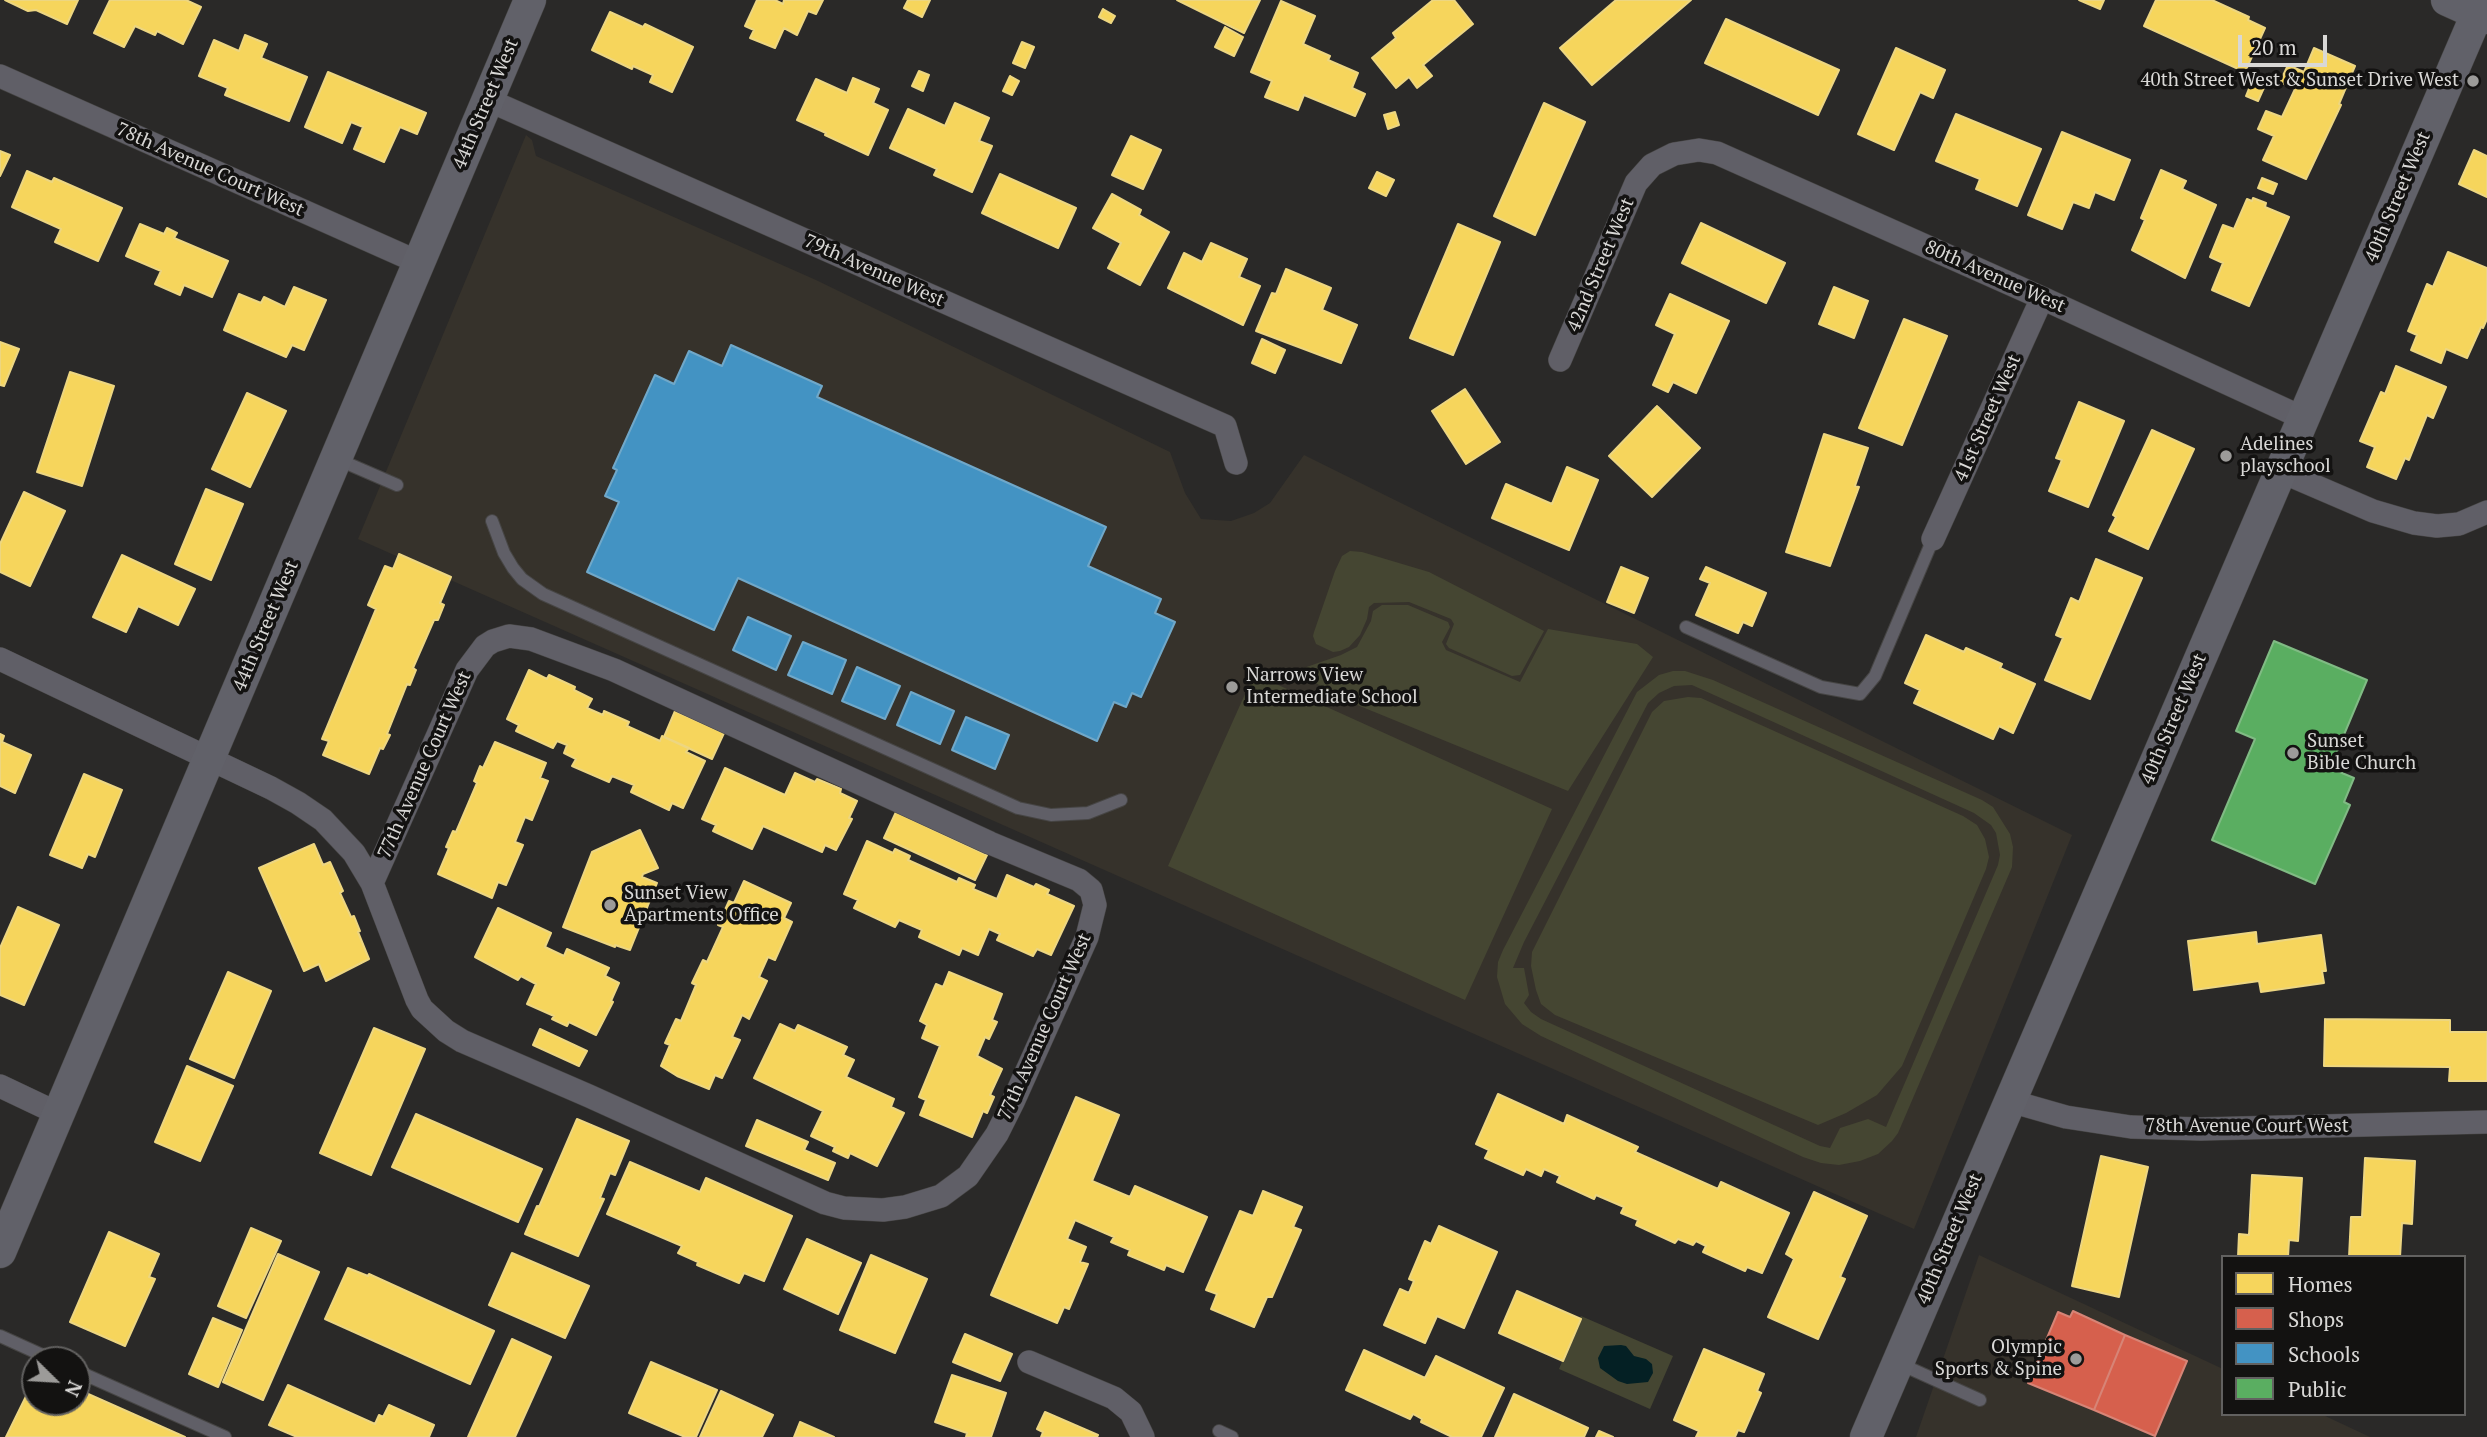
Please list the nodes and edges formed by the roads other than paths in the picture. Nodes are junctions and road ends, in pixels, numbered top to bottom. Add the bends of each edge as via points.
1 (530, 0) edge
2 (2447, 0) edge
3 (2482, 10) edge
4 (0, 76) edge
5 (488, 100) junction
6 (1683, 152) joint
7 (420, 263) junction
8 (2042, 298) junction
9 (1560, 360) dead end
10 (2303, 418) junction
11 (337, 459) junction
12 (1236, 463) dead end
13 (2280, 471) junction
14 (397, 485) dead end
15 (2487, 512) edge
16 (492, 521) dead end
17 (1933, 539) joint
18 (1686, 628) dead end
19 (0, 659) edge
20 (211, 758) junction
21 (1121, 800) dead end
22 (372, 883) junction
23 (0, 1086) edge
24 (2010, 1101) junction
25 (59, 1114) junction
26 (2487, 1122) edge
27 (0, 1252) edge
28 (0, 1336) edge
29 (22, 1346) edge
30 (1029, 1362) dead end
31 (1898, 1363) junction
32 (91, 1377) edge
33 (1979, 1399) dead end
34 (1219, 1431) dead end
35 (225, 1437) edge
36 (1143, 1437) edge
37 (1233, 1437) edge
38 (1866, 1437) edge

1 - 5 street, 44th Street West
2 - 3 street
3 - 10 street, 40th Street West
4 - 7 street, 78th Avenue Court West
5 - 7 street, 44th Street West
5 - 12 street, 79th Avenue West via 1225,426
6 - 8 street, 80th Avenue West via 1717,153
6 - 9 street, 42nd Street West via 1653,165 1636,183
7 - 11 street, 44th Street West
8 - 10 street, 80th Avenue West
8 - 17 street, 41st Street West
10 - 13 street, 40th Street West
11 - 14 lane
11 - 20 street, 44th Street West
13 - 15 street via 2373,511 2414,523 2459,524
13 - 24 street, 40th Street West
16 - 21 lane via 513,568 543,594 1018,808 1051,815 1088,813
17 - 18 lane via 1875,676 1860,694 1821,687
19 - 20 street, 77th Avenue Court West
20 - 22 street, 77th Avenue Court West via 323,820 354,853
20 - 25 street, 44th Street West
22 - 22 street, 77th Avenue Court West via 417,1000 446,1031 825,1203 859,1210 905,1207 941,1196 982,1159 1013,1102 1087,937 1096,905 1091,890 1079,880 990,844 614,670 531,639 509,636 485,646 467,670
23 - 25 street
24 - 26 street, 78th Avenue Court West via 2066,1117 2142,1128
24 - 31 street, 40th Street West
25 - 27 street, 44th Street West
28 - 29 lane
30 - 36 street via 1121,1402
31 - 33 lane
31 - 38 street, 40th Street West
32 - 35 lane
34 - 37 lane

